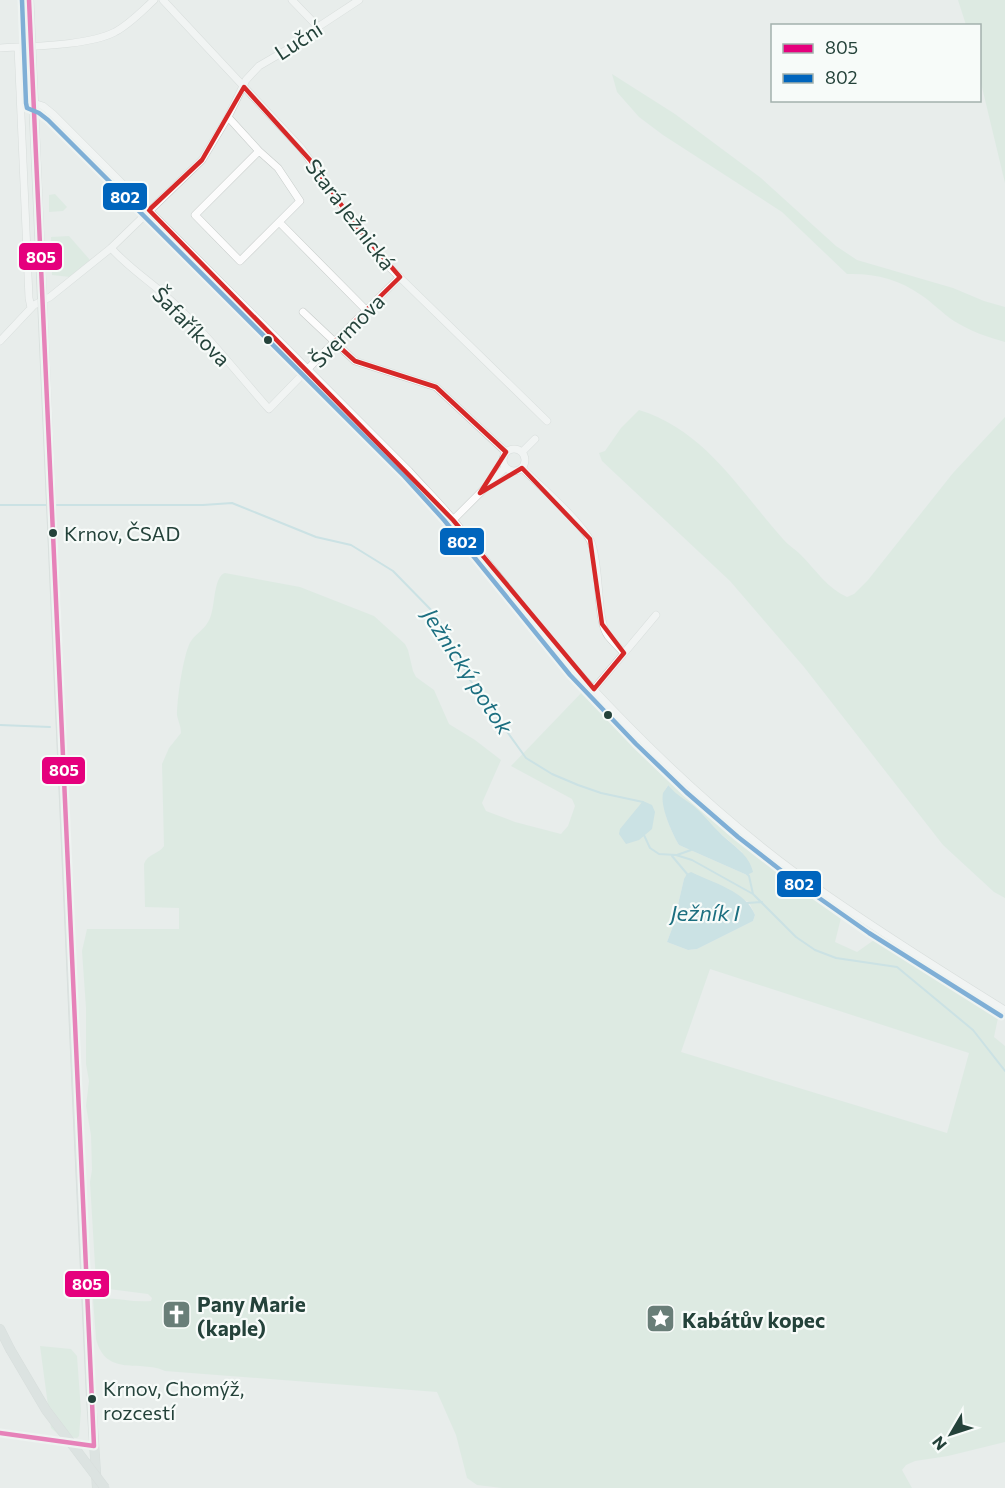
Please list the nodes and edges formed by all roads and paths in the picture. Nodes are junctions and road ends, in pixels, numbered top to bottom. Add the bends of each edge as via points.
1 (28, 0) edge
2 (154, 0) edge
3 (164, 0) edge
4 (292, 0) edge
5 (359, 0) edge
6 (318, 27) junction
7 (31, 46) junction
8 (18, 47) junction
9 (0, 48) edge
10 (243, 87) junction
11 (33, 103) junction
12 (228, 117) junction
13 (259, 152) junction
14 (149, 210) junction
15 (279, 222) junction
16 (111, 248) junction
17 (400, 277) junction
18 (42, 300) junction
19 (31, 308) junction
20 (366, 310) junction
21 (303, 312) dead end
22 (0, 341) edge
23 (334, 342) junction
24 (307, 370) junction
25 (269, 410) joint
26 (547, 421) dead end
27 (535, 439) dead end
28 (506, 452) junction
29 (522, 452) junction
30 (505, 468) junction
31 (522, 468) junction
32 (453, 520) junction
33 (656, 615) dead end
34 (624, 653) junction
35 (594, 689) junction
36 (1005, 1010) edge
37 (0, 1329) edge
38 (0, 1433) edge
39 (94, 1446) junction
40 (97, 1488) edge
41 (105, 1488) edge

1 - 7 main road
2 - 7 street via 110,34
3 - 10 street, Stará Ježnická
4 - 6 street
5 - 6 street, Luční
6 - 10 street, Luční via 263,63
7 - 8 street
7 - 11 main road
8 - 9 street
8 - 19 street
10 - 12 street, Luční
10 - 17 street, Stará Ježnická via 306,154 356,226
11 - 14 street via 53,114
11 - 18 main road
12 - 13 street
12 - 14 street, Luční via 202,160
13 - 15 street via 278,168 300,201
13 - 15 street via 195,215 240,261
14 - 16 street, Luční
14 - 24 street
15 - 20 street
16 - 18 street, Luční
16 - 25 street, Šafaříkova via 167,296
17 - 20 street, Švermova
17 - 26 street, Stará Ježnická
18 - 19 street, Luční
18 - 39 main road
19 - 22 street, Luční
20 - 23 street, Švermova
21 - 23 street
23 - 24 street, Švermova
23 - 28 street via 355,362 436,387
24 - 25 street, Švermova
24 - 32 street
27 - 29 street
28 - 29 street
28 - 30 street via 502,457
29 - 31 street
30 - 31 street
30 - 32 street
31 - 34 street via 590,539 603,624 607,636
32 - 35 street
33 - 34 street
34 - 35 street
35 - 36 street via 686,780 795,872
37 - 41 main road, bridge via 55,1423
38 - 39 street
39 - 40 main road

